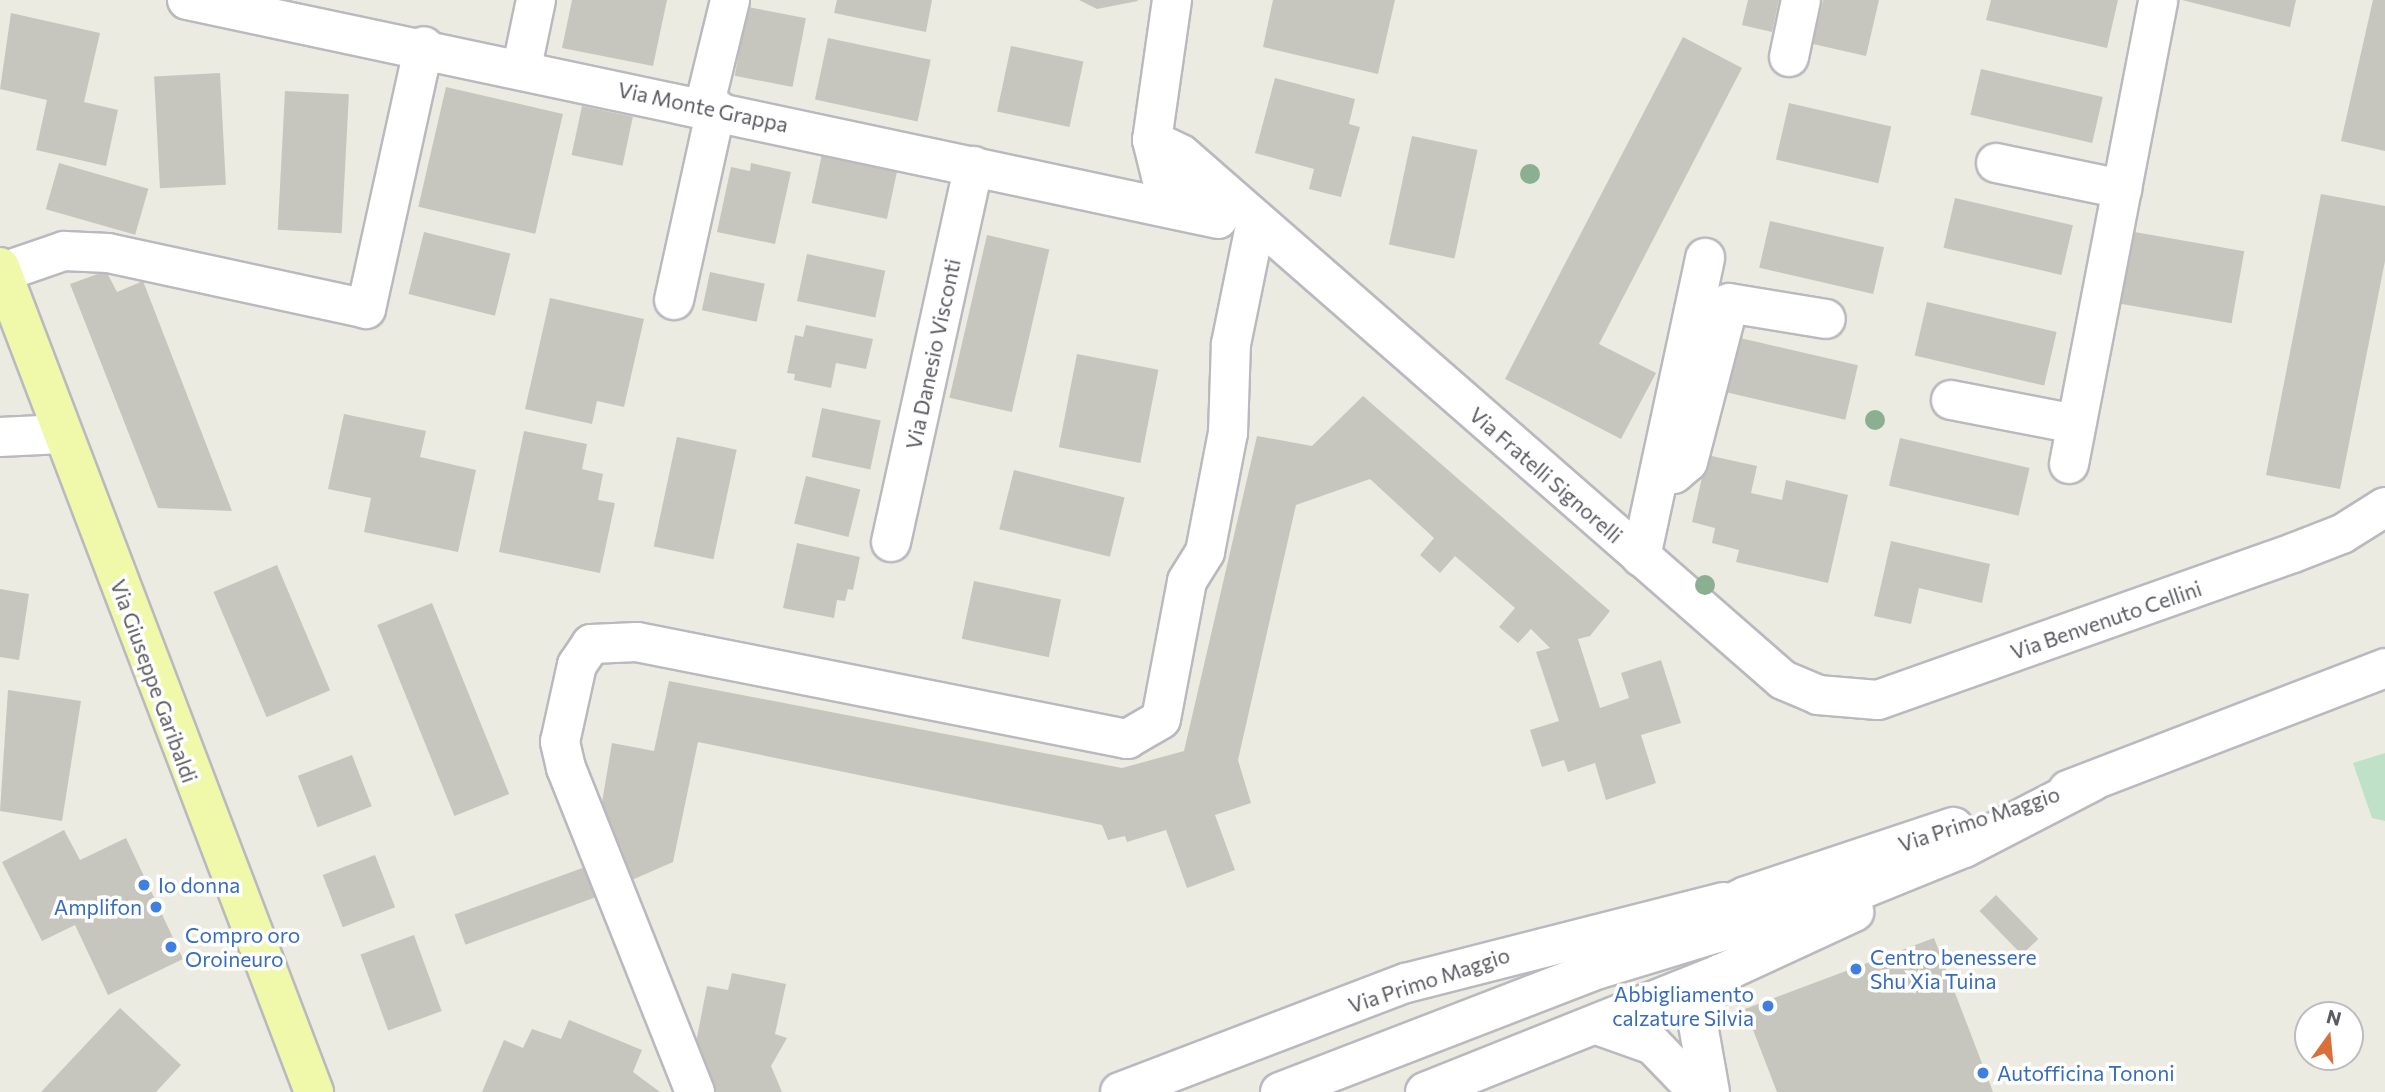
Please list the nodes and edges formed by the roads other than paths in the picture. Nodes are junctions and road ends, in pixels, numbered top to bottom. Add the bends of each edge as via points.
1 (187, 0) edge
2 (536, 0) edge
3 (730, 0) edge
4 (1172, 0) edge
5 (1801, 0) edge
6 (2158, 0) edge
7 (257, 5) edge
8 (424, 46) junction
9 (1789, 57) dead end
10 (522, 67) junction
11 (710, 108) junction
12 (1152, 140) junction
13 (1996, 163) dead end
14 (974, 166) junction
15 (2122, 189) junction
16 (1217, 219) junction
17 (1263, 233) junction
18 (1705, 258) dead end
19 (1, 271) edge
20 (674, 300) dead end
21 (1826, 319) dead end
22 (1951, 400) dead end
23 (2076, 424) junction
24 (62, 434) junction
25 (0, 437) edge
26 (2069, 464) dead end
27 (1658, 477) junction
28 (2385, 507) edge
29 (891, 542) dead end
30 (1640, 557) junction
31 (2385, 668) edge
32 (1818, 695) joint
33 (2092, 782) junction
34 (1935, 860) junction
35 (1746, 896) junction
36 (1599, 969) junction
37 (1720, 974) junction
38 (1597, 1025) junction
39 (314, 1092) edge
40 (695, 1092) edge
41 (1120, 1092) edge
42 (1280, 1092) edge
43 (1425, 1092) edge
44 (1698, 1092) edge
45 (1710, 1092) edge

1 - 7 street, Via Monte Grappa
2 - 10 street
3 - 11 street
4 - 12 street, Via Fratelli Signorelli
5 - 9 street
6 - 15 street
7 - 8 street, Via Monte Grappa
8 - 10 street, Via Monte Grappa
8 - 19 street via 366,309 98,252 64,251
10 - 11 street, Via Monte Grappa
11 - 14 street, Via Monte Grappa
11 - 20 street
12 - 16 street, Via Fratelli Signorelli via 1161,176
12 - 17 street, Via Fratelli Signorelli via 1181,154
13 - 15 street
14 - 16 street, Via Monte Grappa
14 - 29 street, Via Danesio Visconti
15 - 23 street
16 - 17 street, Via Fratelli Signorelli
17 - 30 street, Via Fratelli Signorelli
17 - 40 street via 1231,344 1233,410 1208,539 1186,581 1161,719 1127,739 637,642 591,644 577,665 560,742 566,768
18 - 27 street
19 - 24 main road, Via Giuseppe Garibaldi
21 - 27 street via 1728,303 1688,462
22 - 23 street
23 - 26 street
24 - 25 street
24 - 39 main road, Via Giuseppe Garibaldi
27 - 30 street
28 - 32 street, Via Benvenuto Cellini via 2342,534 2293,553 1878,700
30 - 32 street, Via Fratelli Signorelli via 1783,680
31 - 33 street, Via Primo Maggio
33 - 34 street, Via Primo Maggio
33 - 35 street, Via Primo Maggio
34 - 36 street, Via Primo Maggio via 1863,889
34 - 37 street, Via Primo Maggio via 1876,902
35 - 36 street, Via Primo Maggio
35 - 41 street, Via Primo Maggio via 1406,983
36 - 42 street, Via Primo Maggio
37 - 38 street, Via Primo Maggio
37 - 45 street via 1697,1019
38 - 43 street, Via Primo Maggio
38 - 44 street via 1653,1045

